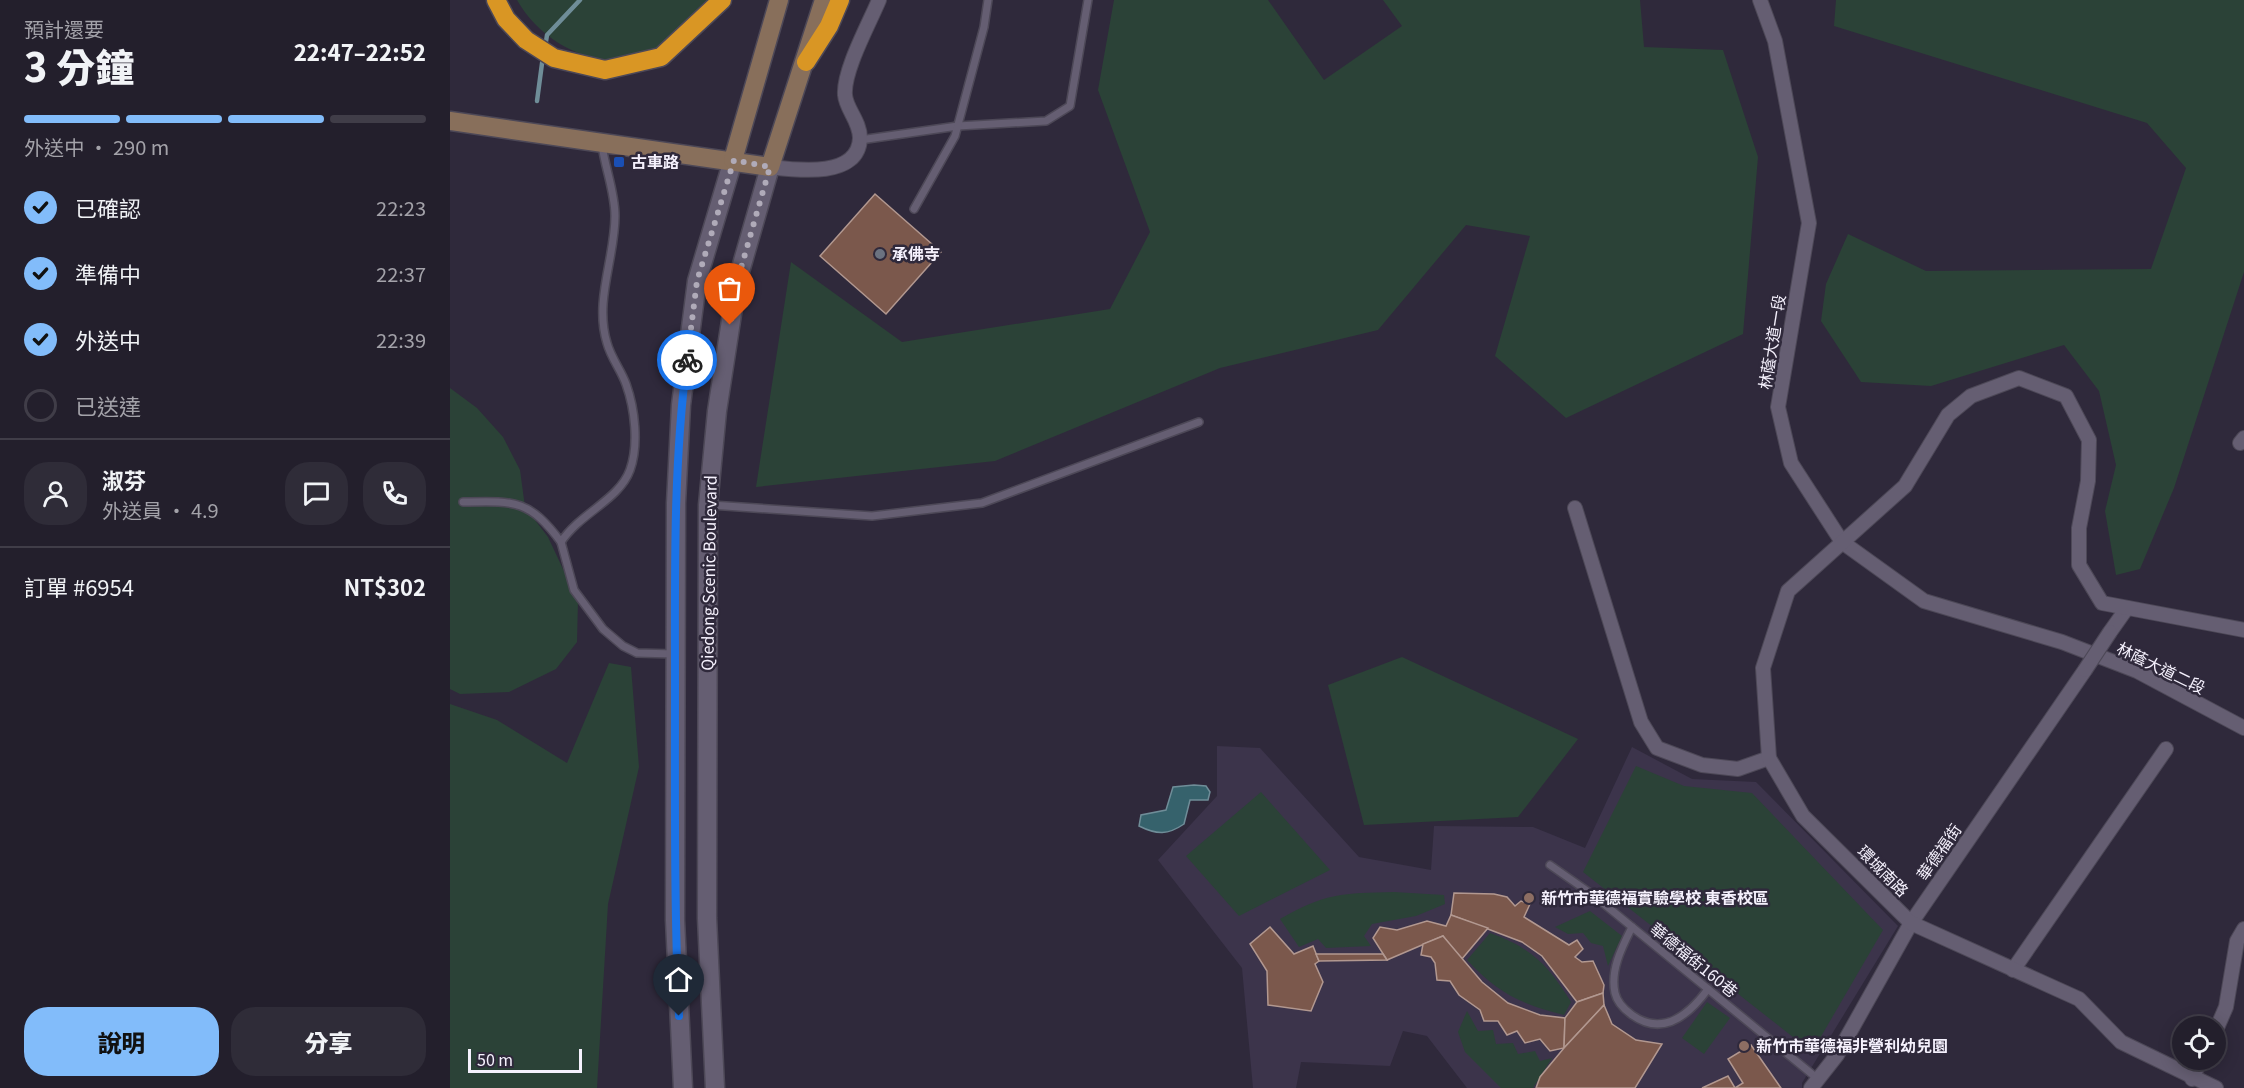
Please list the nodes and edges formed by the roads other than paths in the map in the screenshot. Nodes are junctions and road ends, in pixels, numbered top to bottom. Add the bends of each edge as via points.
1 (496, 0) edge
2 (722, 0) edge
3 (779, 0) edge
4 (824, 0) edge
5 (840, 0) edge
6 (879, 0) edge
7 (988, 0) edge
8 (1088, 0) edge
9 (1760, 0) edge
10 (806, 62) junction
11 (450, 121) edge
12 (958, 126) junction
13 (860, 140) junction
14 (601, 142) junction
15 (734, 160) junction
16 (770, 167) junction
17 (914, 209) dead end
18 (1199, 422) dead end
19 (463, 502) dead end
20 (708, 505) junction
21 (1575, 508) dead end
22 (561, 542) junction
23 (1842, 542) junction
24 (2127, 608) junction
25 (2244, 630) edge
26 (2062, 642) joint
27 (675, 654) junction
28 (2244, 728) edge
29 (2166, 749) dead end
30 (1769, 758) junction
31 (1550, 865) dead end
32 (1911, 923) junction
33 (1632, 927) junction
34 (2244, 929) edge
35 (2013, 970) junction
36 (1708, 989) junction
37 (2222, 1016) edge
38 (2196, 1070) edge
39 (2192, 1079) junction
40 (1815, 1083) edge
41 (682, 1088) edge
42 (715, 1088) edge
43 (2216, 1088) edge

1 - 2 highway via 512,27 554,58 605,70 661,57
3 - 15 main road, Qiedong Scenic Boulevard
4 - 10 main road, Qiedong Scenic Boulevard
5 - 10 highway
6 - 13 street via 848,75 845,96 856,118
7 - 12 lane
8 - 12 lane via 1070,106 1046,121
9 - 23 street, 林蔭大道一段 via 1775,41 1809,223 1779,406 1791,463
10 - 16 main road, Qiedong Scenic Boulevard
11 - 14 main road
12 - 13 lane
12 - 17 lane
13 - 16 street via 855,155 829,170
14 - 15 main road
14 - 22 lane via 615,214 605,290 606,334 626,383 633,410 634,439 630,470 618,490 579,519
15 - 16 main road
15 - 27 street, Qiedong Scenic Boulevard via 697,281 681,405
16 - 20 street, Qiedong Scenic Boulevard via 737,282 717,411
18 - 20 lane via 982,503 872,516
19 - 22 lane via 525,507 543,517
20 - 42 street, Qiedong Scenic Boulevard via 707,918
21 - 30 street via 1641,722 1658,748 1702,765 1738,769
22 - 27 lane via 574,590 603,629 637,652
23 - 24 street, 環城南路 via 1905,486 1948,415 1971,396 2019,378 2066,396 2089,440 2079,565 2102,603
23 - 26 street, 林蔭大道一段 via 1924,601
23 - 30 street, 環城南路 via 1788,591 1763,668
24 - 25 street, 環城南路
24 - 32 street, 華德福街, bridge
26 - 28 street, 林蔭大道二段 via 2137,671
27 - 41 street, Qiedong Scenic Boulevard via 675,920
29 - 35 street
30 - 32 street, 環城南路 via 1803,816
31 - 33 lane, 華德福街160巷
32 - 35 street, 環城南路
32 - 40 street, 華德福街 via 1837,1054
33 - 36 lane, 華德福街160巷
33 - 36 lane via 1618,953 1615,994 1624,1009 1652,1024 1665,1024 1683,1017
34 - 37 street via 2237,941
35 - 39 street, 環城南路 via 2079,999 2121,1042
36 - 40 lane, 華德福街160巷
38 - 39 street
39 - 43 street, 環城南路

